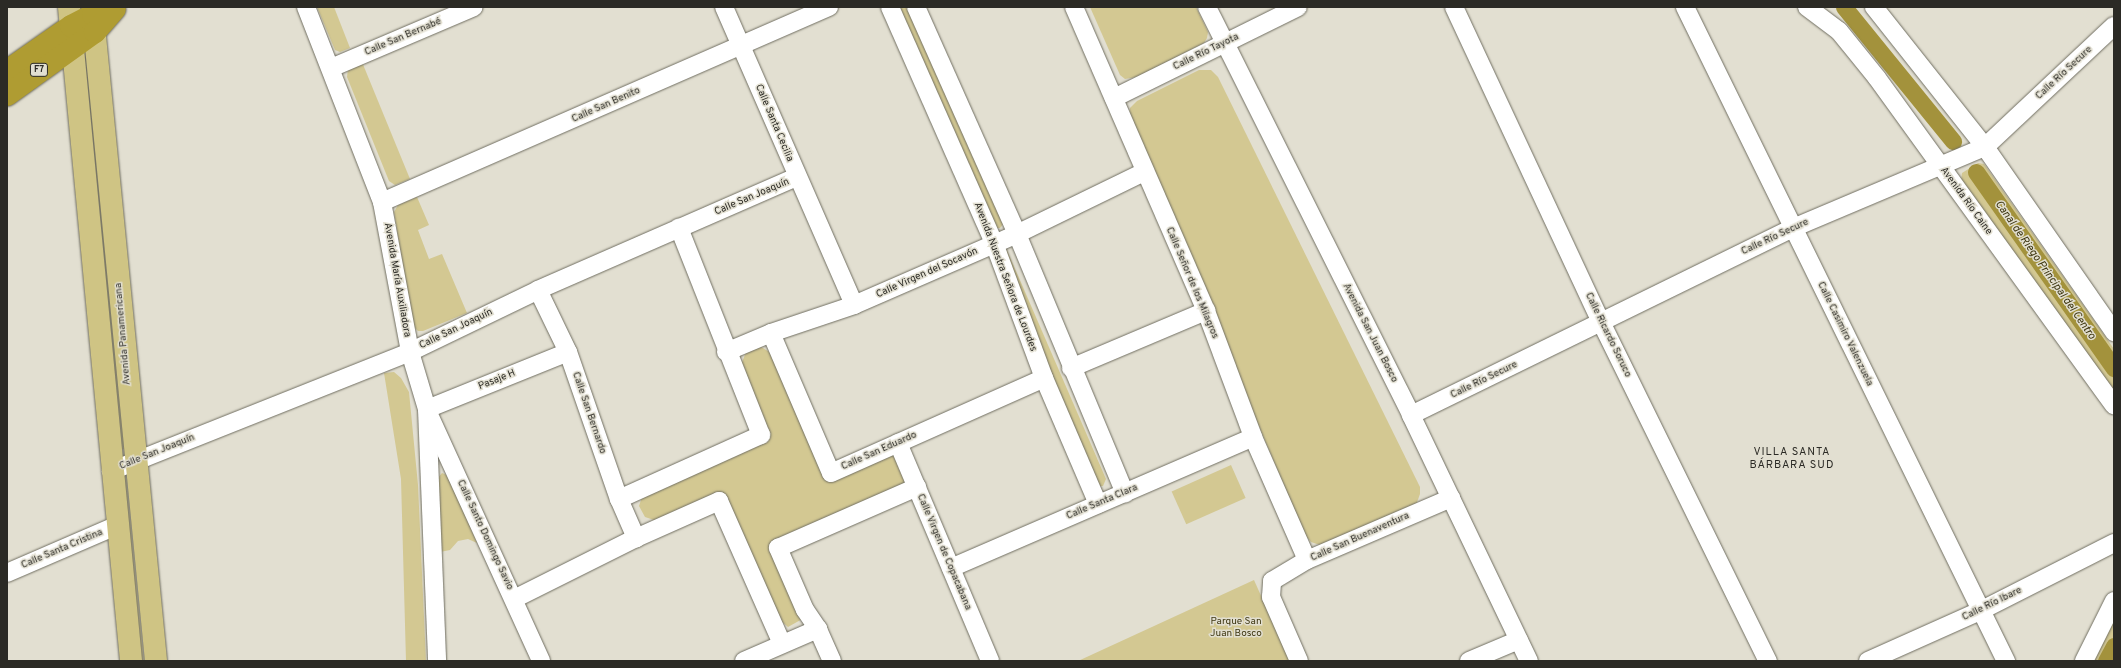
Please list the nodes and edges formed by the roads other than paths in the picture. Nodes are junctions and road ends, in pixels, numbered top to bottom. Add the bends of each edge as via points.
1 (306, 7) edge
2 (474, 7) edge
3 (724, 7) edge
4 (829, 7) edge
5 (890, 7) edge
6 (916, 7) edge
7 (1074, 7) edge
8 (1207, 7) edge
9 (1298, 7) edge
10 (1454, 7) edge
11 (1685, 7) edge
12 (1807, 7) edge
13 (1874, 7) edge
14 (117, 8) edge
15 (93, 18) edge
16 (2114, 26) edge
17 (71, 27) edge
18 (1224, 43) junction
19 (741, 46) junction
20 (332, 68) junction
21 (7, 71) edge
22 (7, 95) edge
23 (1114, 98) junction
24 (1985, 147) junction
25 (1940, 166) junction
26 (1144, 172) junction
27 (797, 177) junction
28 (382, 202) junction
29 (679, 228) junction
30 (1793, 228) junction
31 (1017, 234) junction
32 (994, 243) junction
33 (538, 290) junction
34 (854, 304) junction
35 (1206, 311) junction
36 (1601, 322) junction
37 (2114, 332) edge
38 (771, 333) junction
39 (410, 352) junction
40 (568, 352) junction
41 (726, 352) junction
42 (1071, 368) junction
43 (1044, 378) junction
44 (2114, 405) edge
45 (426, 409) junction
46 (1411, 415) junction
47 (1253, 438) junction
48 (898, 443) junction
49 (135, 460) junction
50 (111, 471) junction
51 (916, 487) junction
52 (1125, 493) junction
53 (1450, 498) junction
54 (619, 499) junction
55 (1098, 504) junction
56 (118, 525) junction
57 (636, 538) junction
58 (2114, 542) edge
59 (1307, 560) junction
60 (951, 568) junction
61 (7, 573) edge
62 (514, 599) junction
63 (2114, 601) edge
64 (1982, 610) junction
65 (818, 629) junction
66 (1519, 640) junction
67 (782, 644) junction
68 (131, 661) edge
69 (156, 661) edge
70 (437, 661) edge
71 (542, 661) edge
72 (744, 661) edge
73 (832, 661) edge
74 (990, 661) edge
75 (1299, 661) edge
76 (1469, 661) edge
77 (1529, 661) edge
78 (1768, 661) edge
79 (1868, 661) edge
80 (2006, 661) edge
81 (2084, 661) edge

1 - 20 street, Avenida María Auxiliadora
2 - 20 street, Calle San Bernabé
3 - 19 street, Calle Santa Cecilia
4 - 19 street, Calle San Benito
5 - 32 street, Avenida Nuestra Señora de Lourdes
6 - 31 street
7 - 23 street, Calle Señor de los Milagros
8 - 18 street, Avenida San Juan Bosco
9 - 18 street, Calle Río Tayota
10 - 36 street, Calle Ricardo Soruco
11 - 30 street, Calle Casimiro Valenzuela
12 - 25 street, Avenida Río Caine via 1839,31 1877,78
13 - 24 street
14 - 15 highway, F7
15 - 17 highway, F7
15 - 49 main road, Avenida Panamericana
16 - 24 street, Calle Río Secure
17 - 21 highway, F7
17 - 22 highway, F7
17 - 50 main road
18 - 23 street, Calle Río Tayota
18 - 46 street, Avenida San Juan Bosco
19 - 27 street, Calle Santa Cecilia
19 - 28 street, Calle San Benito
20 - 28 street, Avenida María Auxiliadora
23 - 26 street, Calle Señor de los Milagros
24 - 25 street, Calle Río Secure
24 - 37 street
25 - 30 street, Calle Río Secure
25 - 44 street, Avenida Río Caine
26 - 31 street, Calle Virgen del Socavón
26 - 35 street, Calle Señor de los Milagros
27 - 29 street, Calle San Joaquín
27 - 34 street, Calle Santa Cecilia
28 - 39 street, Avenida María Auxiliadora
29 - 33 street, Calle San Joaquín
29 - 41 street
30 - 36 street, Calle Río Secure
30 - 64 street, Calle Casimiro Valenzuela
31 - 32 street, Calle Virgen del Socavón
31 - 42 street
32 - 34 street, Calle Virgen del Socavón
32 - 43 street, Avenida Nuestra Señora de Lourdes
33 - 39 street, Calle San Joaquín
33 - 40 street, Calle San Bernardo
34 - 38 street, Calle Virgen del Socavón
35 - 42 street
35 - 47 street, Calle Señor de los Milagros
36 - 46 street, Calle Río Secure
36 - 78 street, Calle Ricardo Soruco
38 - 41 street, Calle Virgen del Socavón
38 - 48 street, Calle San Eduardo via 831,473
39 - 45 street, Avenida María Auxiliadora
39 - 49 street, Calle San Joaquín
40 - 45 street, Pasaje H
40 - 54 street, Calle San Bernardo
41 - 54 street via 761,435
42 - 52 street
43 - 48 street, Calle San Eduardo
43 - 55 street, Avenida Nuestra Señora de Lourdes
45 - 62 street, Calle Santo Domingo Savio
45 - 70 street, Avenida María Auxiliadora
46 - 53 street, Avenida San Juan Bosco
47 - 52 street, Calle Santa Clara
47 - 59 street, Calle Señor de los Milagros
48 - 51 street, Calle Virgen de Copacabana
49 - 50 street, Calle San Joaquín
49 - 69 main road, Avenida Panamericana
50 - 56 main road
51 - 60 street, Calle Virgen de Copacabana
51 - 65 street via 778,548 805,610
52 - 55 street, Calle Santa Clara
53 - 59 street, Calle San Buenaventura
53 - 66 street, Avenida San Juan Bosco
54 - 57 street, Calle San Bernardo
55 - 60 street, Calle Santa Clara
56 - 61 street, Calle Santa Cristina
56 - 68 main road
57 - 62 street
57 - 67 street via 719,501
58 - 64 street, Calle Río Ibare
59 - 75 street, Calle San Buenaventura via 1272,581 1271,597
60 - 74 street, Calle Virgen de Copacabana
62 - 71 street, Calle Santo Domingo Savio
63 - 81 street
64 - 79 street, Calle Río Ibare
64 - 80 street, Calle Casimiro Valenzuela
65 - 67 street
65 - 73 street
66 - 76 street
66 - 77 street, Avenida San Juan Bosco
67 - 72 street

